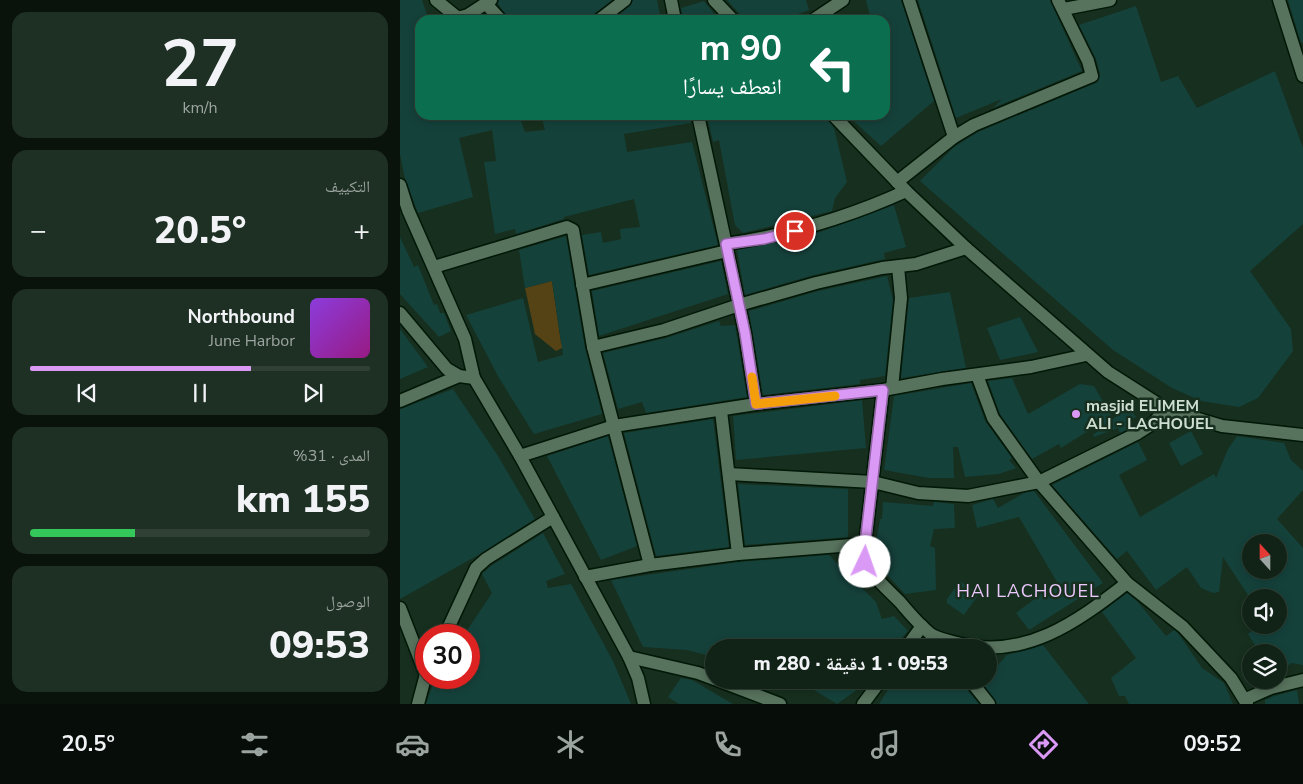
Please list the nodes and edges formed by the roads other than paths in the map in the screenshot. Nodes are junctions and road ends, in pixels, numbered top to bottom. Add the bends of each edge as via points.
1 (436, 0) edge
2 (625, 0) edge
3 (671, 0) edge
4 (714, 0) edge
5 (843, 0) edge
6 (908, 0) edge
7 (1110, 0) edge
8 (1279, 0) edge
9 (489, 2) edge
10 (1061, 4) edge
11 (452, 15) edge
12 (464, 15) edge
13 (498, 15) edge
14 (606, 15) edge
15 (674, 15) edge
16 (728, 15) edge
17 (821, 15) edge
18 (1303, 76) edge
19 (699, 120) edge
20 (838, 120) edge
21 (954, 137) junction
22 (400, 185) edge
23 (902, 186) junction
24 (727, 248) junction
25 (966, 248) junction
26 (434, 267) junction
27 (898, 267) junction
28 (582, 285) junction
29 (739, 305) junction
30 (401, 315) edge
31 (593, 348) junction
32 (1086, 355) junction
33 (977, 375) junction
34 (459, 376) junction
35 (474, 378) junction
36 (887, 389) junction
37 (400, 401) edge
38 (756, 404) junction
39 (1166, 409) junction
40 (722, 411) junction
41 (614, 426) junction
42 (1303, 436) edge
43 (520, 456) junction
44 (729, 474) junction
45 (873, 482) junction
46 (1039, 482) junction
47 (553, 518) junction
48 (865, 544) junction
49 (738, 554) junction
50 (650, 565) junction
51 (585, 577) junction
52 (1127, 583) junction
53 (400, 608) edge
54 (450, 624) edge
55 (922, 626) junction
56 (934, 636) junction
57 (913, 639) edge
58 (936, 639) edge
59 (415, 647) edge
60 (629, 658) junction
61 (705, 675) edge
62 (1303, 680) edge
63 (422, 689) edge
64 (741, 689) edge
65 (874, 689) edge
66 (978, 689) edge
67 (1247, 702) edge
68 (418, 704) edge
69 (644, 704) edge
70 (780, 704) edge
71 (863, 704) edge
72 (990, 704) edge

1 - 11 street
2 - 14 street
3 - 15 street
4 - 16 street
5 - 17 street
6 - 21 street
7 - 10 street
8 - 18 street
9 - 12 street
9 - 13 street
10 - 21 street via 1092,76 974,125
19 - 24 street
20 - 23 street
21 - 23 street
22 - 26 street
23 - 24 street via 881,202 810,227
23 - 25 street
24 - 28 street
24 - 29 street
25 - 27 street
25 - 32 street
26 - 28 street via 567,227 575,236
26 - 35 street via 465,339
27 - 29 street via 882,268
27 - 36 street via 901,298
28 - 31 street
29 - 31 street via 664,330
29 - 38 street
30 - 34 street via 447,369
31 - 41 street
32 - 33 street
32 - 39 street
33 - 36 street
33 - 46 street via 995,422
34 - 35 street
34 - 37 street
35 - 43 street
36 - 38 street
36 - 45 street
38 - 40 street
39 - 42 street via 1222,426
39 - 46 street via 1138,433
40 - 41 street
40 - 44 street
41 - 43 street
41 - 50 street
43 - 47 street
44 - 45 street
44 - 49 street
45 - 46 street via 918,493 968,496
45 - 48 street
46 - 52 street
47 - 51 street
47 - 54 street via 476,568
48 - 49 street
48 - 55 street via 868,568
49 - 50 street
50 - 51 street
51 - 60 street
52 - 56 street via 1054,634 1015,645 971,647
52 - 67 street via 1183,627 1231,678
53 - 59 street
55 - 56 street
55 - 57 street
56 - 58 street
60 - 61 street
60 - 69 street
62 - 67 street via 1270,688
63 - 68 street
64 - 70 street
65 - 71 street
66 - 72 street

